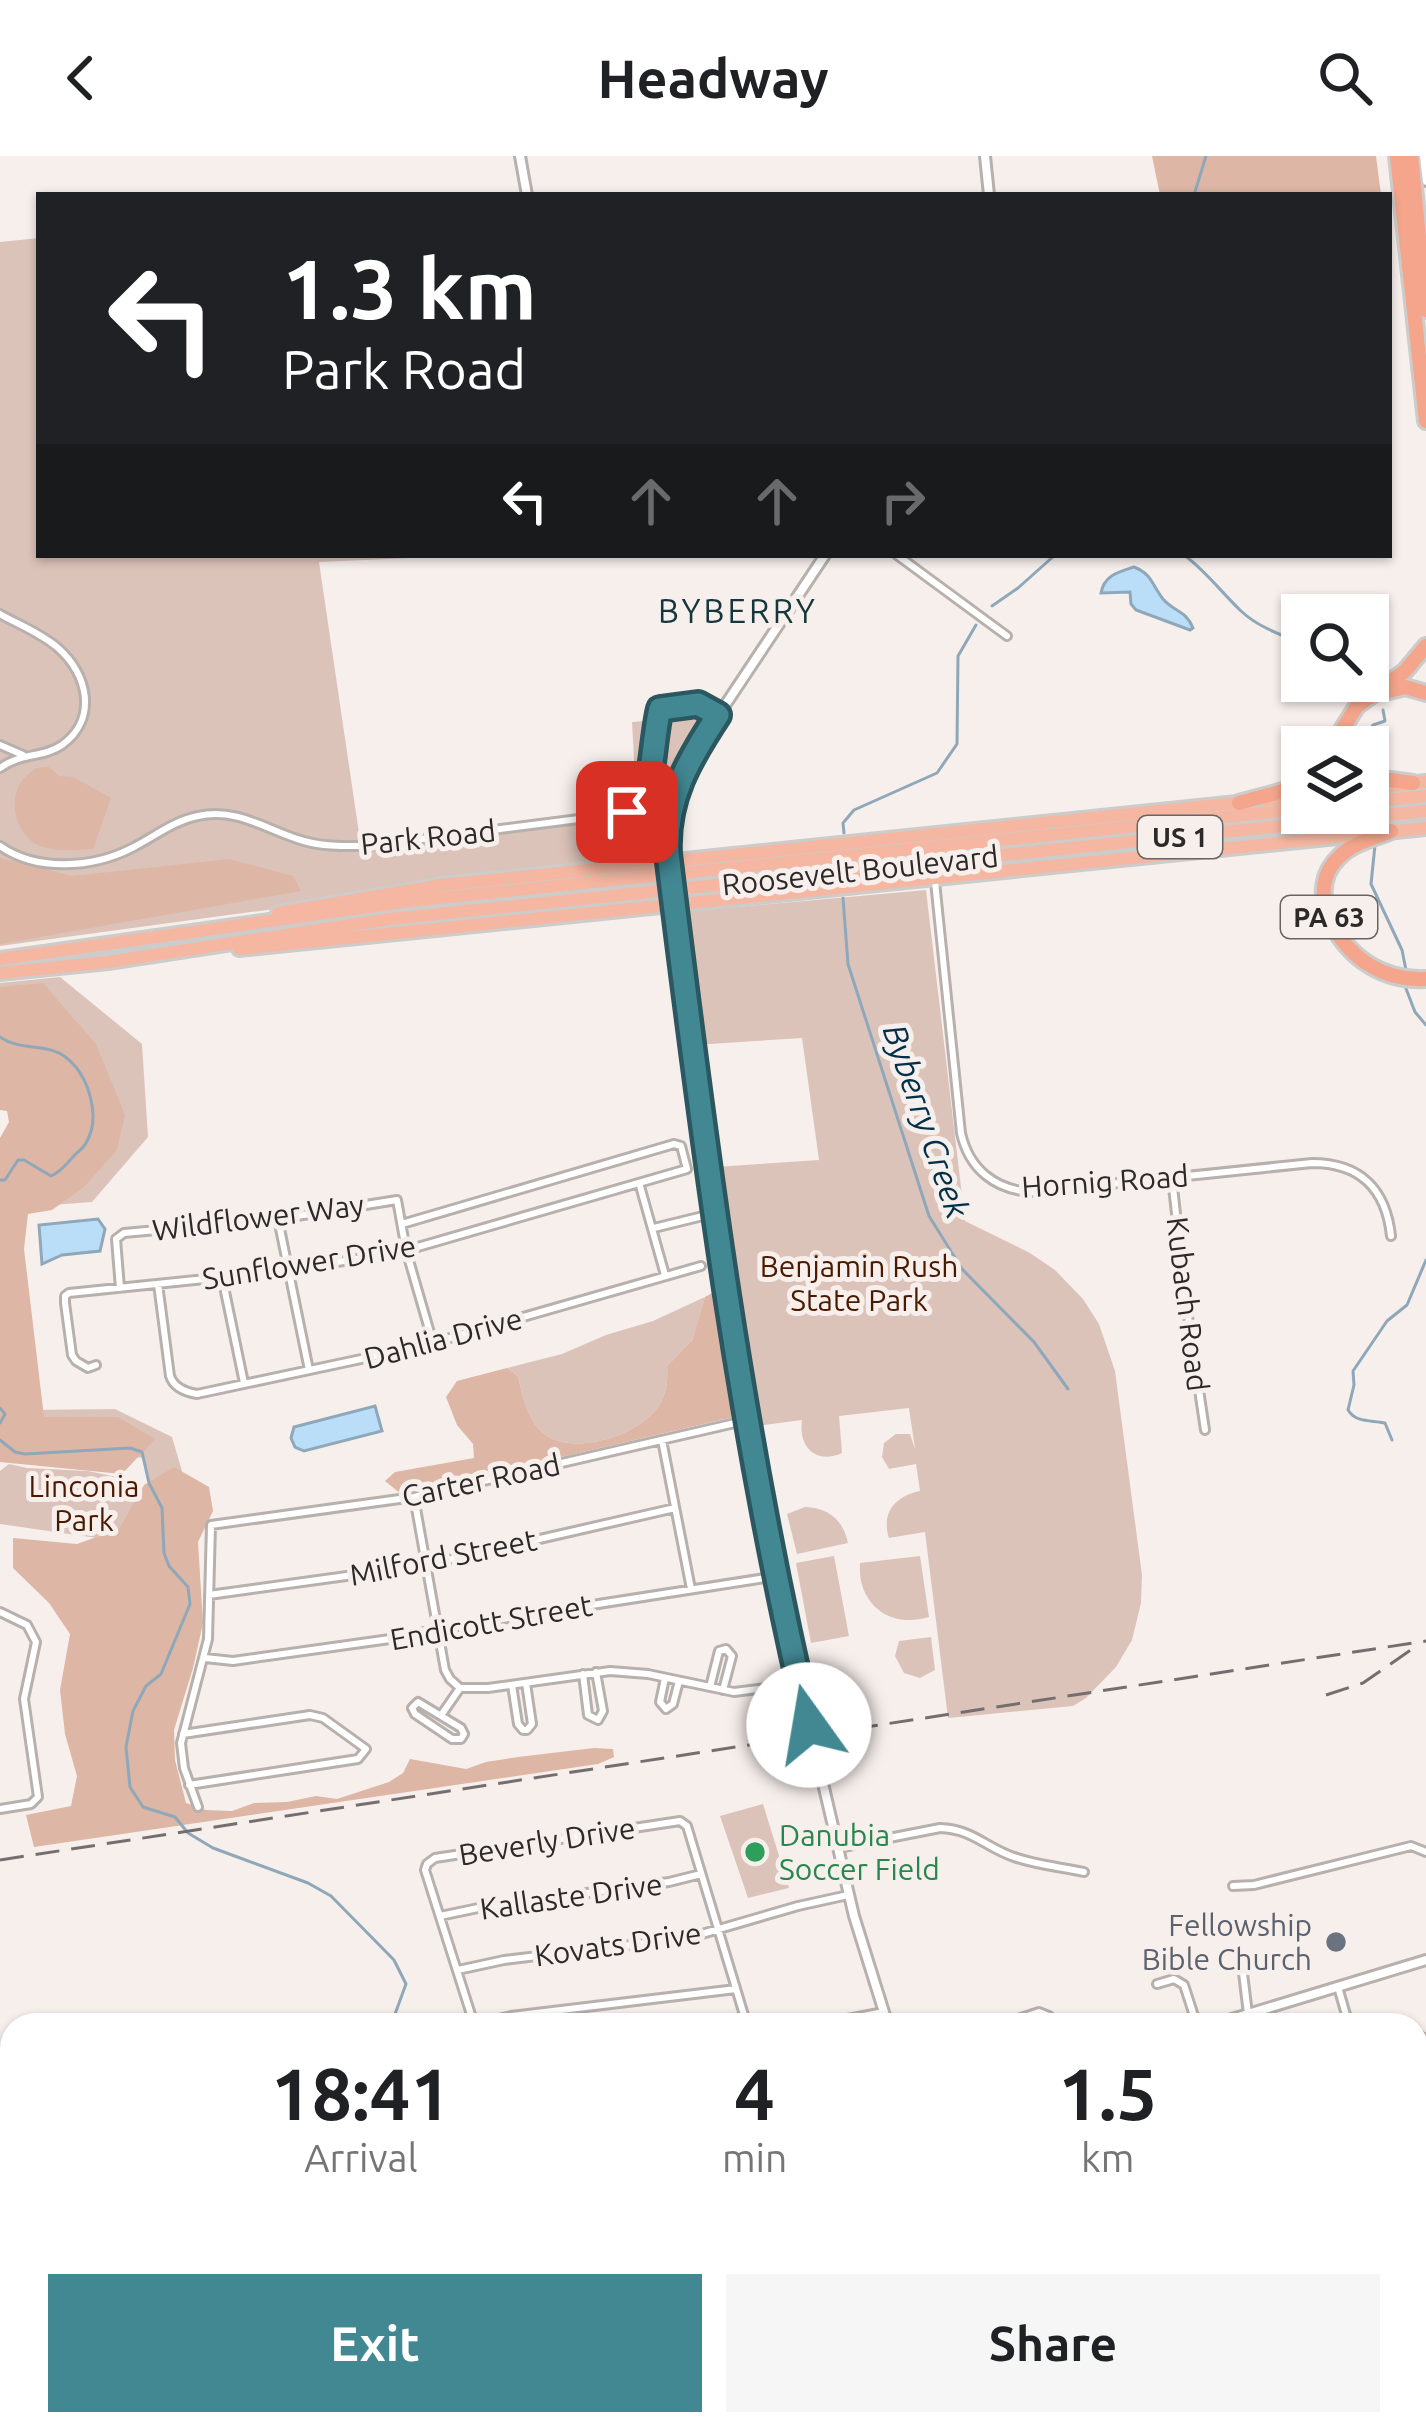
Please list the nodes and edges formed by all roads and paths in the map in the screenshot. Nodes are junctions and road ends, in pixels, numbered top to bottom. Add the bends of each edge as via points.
1 (520, 156) edge
2 (985, 156) edge
3 (1411, 157) edge
4 (1426, 182) edge
5 (526, 192) edge
6 (989, 192) edge
7 (1426, 310) edge
8 (1426, 421) edge
9 (823, 558) edge
10 (901, 558) edge
11 (0, 614) edge
12 (1007, 637) dead end
13 (1426, 646) edge
14 (1426, 693) edge
15 (718, 715) junction
16 (1344, 726) edge
17 (1350, 726) edge
18 (0, 745) edge
19 (22, 755) junction
20 (0, 768) edge
21 (1389, 780) edge
22 (1419, 783) edge
23 (1281, 792) edge
24 (1389, 792) edge
25 (1426, 796) edge
26 (1389, 797) edge
27 (1281, 798) edge
28 (1239, 803) junction
29 (1281, 812) edge
30 (1426, 812) edge
31 (1426, 828) edge
32 (1391, 831) junction
33 (875, 841) junction
34 (0, 846) edge
35 (933, 855) junction
36 (820, 866) junction
37 (671, 882) junction
38 (890, 882) junction
39 (0, 958) edge
40 (0, 973) edge
41 (1426, 979) edge
42 (1172, 1178) junction
43 (639, 1185) junction
44 (715, 1213) junction
45 (278, 1219) junction
46 (402, 1224) junction
47 (653, 1228) junction
48 (1391, 1236) dead end
49 (406, 1250) junction
50 (701, 1266) dead end
51 (287, 1270) junction
52 (665, 1275) junction
53 (222, 1277) junction
54 (158, 1284) junction
55 (120, 1288) junction
56 (434, 1343) junction
57 (96, 1365) dead end
58 (309, 1370) junction
59 (244, 1383) junction
60 (748, 1420) junction
61 (1205, 1430) dead end
62 (662, 1440) junction
63 (414, 1497) junction
64 (675, 1508) junction
65 (426, 1565) junction
66 (778, 1576) junction
67 (691, 1589) junction
68 (209, 1595) junction
69 (0, 1612) edge
70 (438, 1629) junction
71 (205, 1658) junction
72 (596, 1672) junction
73 (583, 1674) junction
74 (665, 1678) junction
75 (679, 1681) junction
76 (526, 1683) junction
77 (799, 1684) junction
78 (512, 1685) junction
79 (710, 1687) junction
80 (460, 1688) junction
81 (723, 1690) junction
82 (442, 1715) junction
83 (183, 1734) junction
84 (189, 1785) junction
85 (198, 1807) dead end
86 (0, 1809) edge
87 (838, 1848) junction
88 (1426, 1852) edge
89 (1084, 1872) dead end
90 (701, 1874) junction
91 (1233, 1886) dead end
92 (848, 1895) junction
93 (440, 1916) junction
94 (719, 1929) junction
95 (1246, 1958) dead end
96 (1426, 1960) edge
97 (458, 1970) junction
98 (1157, 1984) dead end
99 (1338, 1987) junction
100 (736, 1989) junction
101 (884, 2012) joint
102 (469, 2013) edge
103 (536, 2013) edge
104 (743, 2013) edge
105 (879, 2013) edge
106 (1194, 2013) edge
107 (1248, 2013) edge
108 (1251, 2013) edge
109 (1346, 2013) edge

1 - 5 street
2 - 6 street
3 - 4 street
3 - 7 highway
3 - 8 highway
9 - 15 street
10 - 12 street
11 - 19 street via 58,648 84,686 82,724 70,738
13 - 16 highway
14 - 17 highway via 1400,687 1373,699
15 - 34 street, Park Road via 698,704 660,709 648,790 627,812 348,846 202,815 115,856 67,864 28,860
15 - 37 street via 675,790
18 - 19 street
19 - 20 street
21 - 22 highway
22 - 24 highway
23 - 28 highway
25 - 26 highway
27 - 28 highway, Roosevelt Boulevard / US 1
28 - 35 highway, Roosevelt Boulevard / US 1
29 - 35 highway, Roosevelt Boulevard / US 1
30 - 35 highway, Roosevelt Boulevard / US 1
31 - 32 highway, Roosevelt Boulevard / US 1
32 - 35 highway, Roosevelt Boulevard / US 1
32 - 41 highway, PA 63 via 1335,860 1325,906 1342,942 1365,963
33 - 35 highway, Roosevelt Boulevard / US 1
33 - 36 highway
33 - 37 highway, Roosevelt Boulevard / US 1
35 - 36 highway, Roosevelt Boulevard / US 1
35 - 38 highway, Roosevelt Boulevard / US 1
35 - 42 street, Hornig Road via 961,1132 974,1164 996,1184 1024,1192
36 - 37 highway, Roosevelt Boulevard / US 1
36 - 38 highway
37 - 38 highway, Roosevelt Boulevard / US 1
37 - 39 highway, Roosevelt Boulevard / US 1 via 414,889 236,925
37 - 40 highway, Roosevelt Boulevard / US 1
37 - 44 street
42 - 48 street, Hornig Road via 1341,1166 1378,1193
42 - 61 street, Kubach Road
43 - 46 street, Sunflower Drive via 687,1169 681,1146
43 - 47 street
43 - 49 street, Sunflower Drive
44 - 47 street
44 - 60 street
45 - 46 street, Wildflower Way via 397,1200
45 - 51 street
45 - 55 street, Wildflower Way via 119,1235
46 - 49 street
47 - 52 street
49 - 51 street, Sunflower Drive
49 - 56 street
50 - 52 street, Dahlia Drive
51 - 53 street, Sunflower Drive
51 - 58 street
52 - 56 street, Dahlia Drive
53 - 54 street, Sunflower Drive
53 - 59 street
54 - 55 street, Sunflower Drive
54 - 59 street, Dahlia Drive via 172,1383 197,1394
55 - 57 street, Sunflower Drive via 65,1296 72,1355
56 - 58 street, Dahlia Drive
58 - 59 street, Dahlia Drive
60 - 62 street, Carter Road
60 - 66 street
62 - 63 street, Carter Road
62 - 64 street
63 - 65 street
63 - 68 street, Carter Road via 210,1526
64 - 65 street, Milford Street
64 - 67 street
65 - 68 street, Milford Street
65 - 70 street
66 - 67 street, Endicott Street
66 - 77 street
67 - 70 street, Endicott Street
68 - 71 street
69 - 86 street via 27,1624 36,1642 24,1699 38,1797
70 - 71 street, Endicott Street via 233,1661
70 - 80 street via 447,1676
71 - 83 street
72 - 73 street
72 - 73 street via 598,1720 588,1715
72 - 74 street
73 - 76 street
74 - 75 street
74 - 75 street via 666,1709
75 - 79 street
76 - 78 street
76 - 78 street via 527,1730 518,1724
77 - 81 street
77 - 87 street, bridge
78 - 80 street
79 - 81 street
79 - 81 street via 718,1652 726,1649 732,1657
80 - 82 street
82 - 82 street via 422,1702 412,1708 461,1738 461,1728
83 - 84 street
83 - 84 street via 310,1715 366,1749 358,1760
84 - 85 street
87 - 89 street via 952,1828 1008,1855
87 - 92 street
88 - 91 street via 1412,1846
90 - 93 street, Kallaste Drive
90 - 93 street, Beverly Drive via 680,1822 432,1860 425,1870
90 - 94 street
92 - 94 street, Kovats Drive
92 - 101 street
93 - 97 street
94 - 97 street, Kovats Drive
94 - 100 street
95 - 107 street
96 - 99 street
97 - 102 street
98 - 106 street via 1184,1985
99 - 108 street
99 - 109 street
100 - 103 street
100 - 104 street
101 - 105 street

